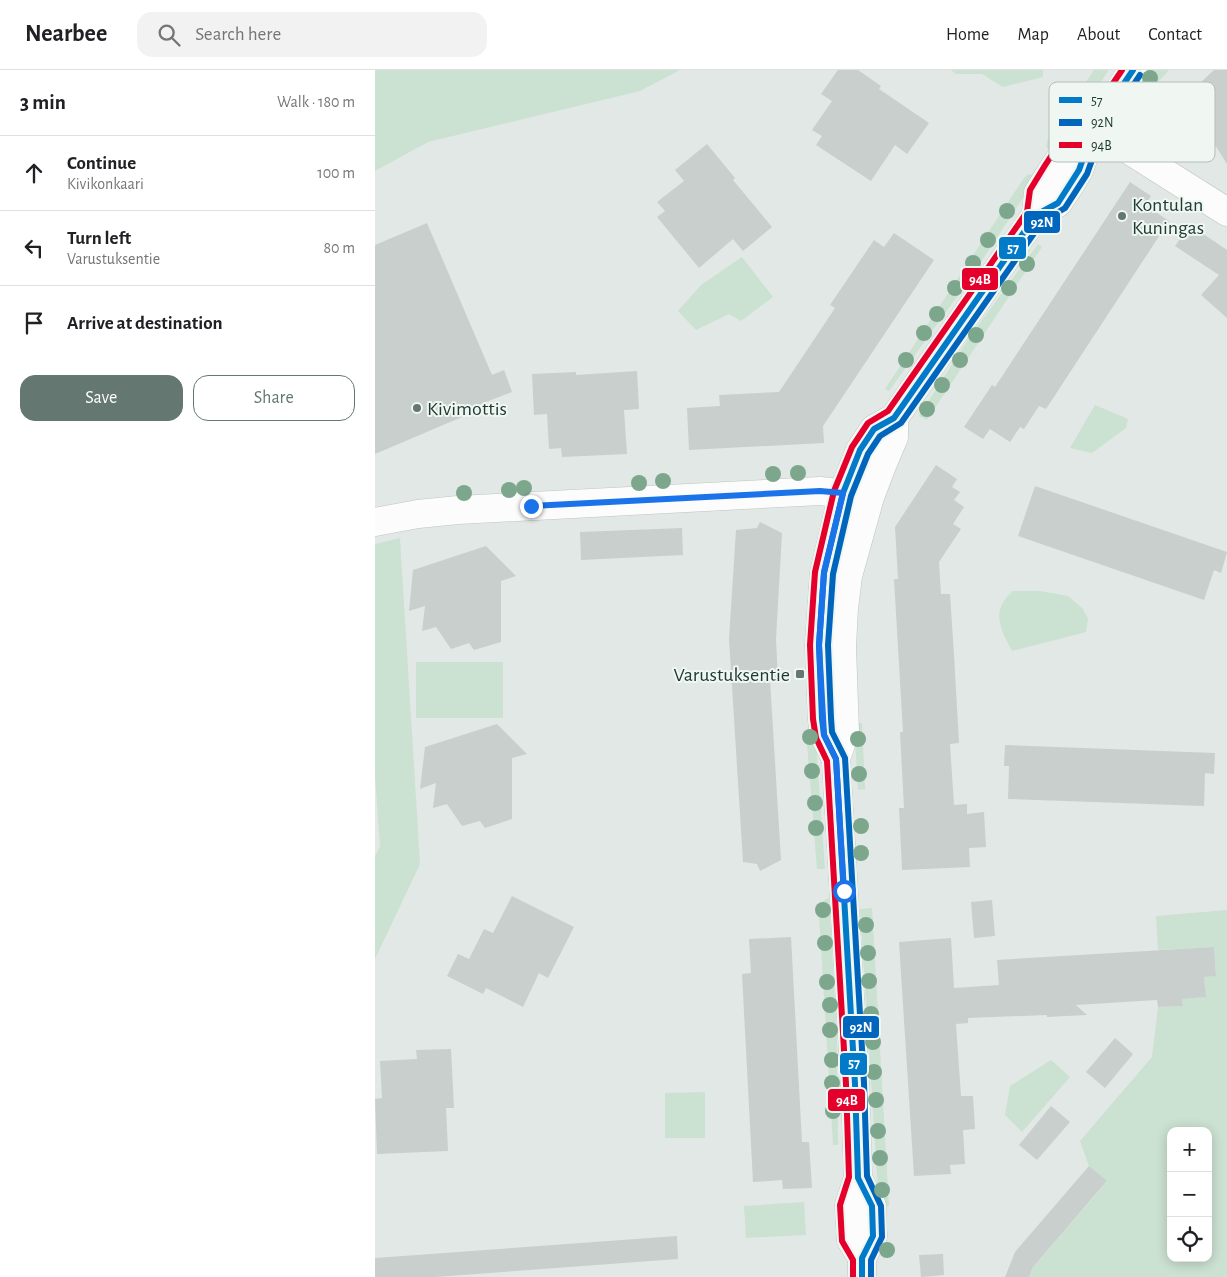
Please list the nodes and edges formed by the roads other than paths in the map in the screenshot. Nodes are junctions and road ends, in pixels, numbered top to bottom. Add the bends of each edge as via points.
1 (1133, 70) edge
2 (1125, 82) edge
3 (1082, 162) edge
4 (1148, 162) edge
5 (1227, 212) edge
6 (894, 418) junction
7 (843, 493) junction
8 (870, 497) junction
9 (375, 522) edge
10 (836, 759) junction
11 (862, 1268) edge

1 - 2 street
3 - 6 street via 1058,203 1036,215
4 - 5 street
6 - 7 street via 874,429 860,450
6 - 8 street via 894,437
7 - 8 street
7 - 9 street via 820,491 459,510
7 - 10 street via 824,572 819,645 824,735
8 - 10 street via 852,559 843,608 841,647 845,732
10 - 11 street via 859,1178 871,1206 873,1236

